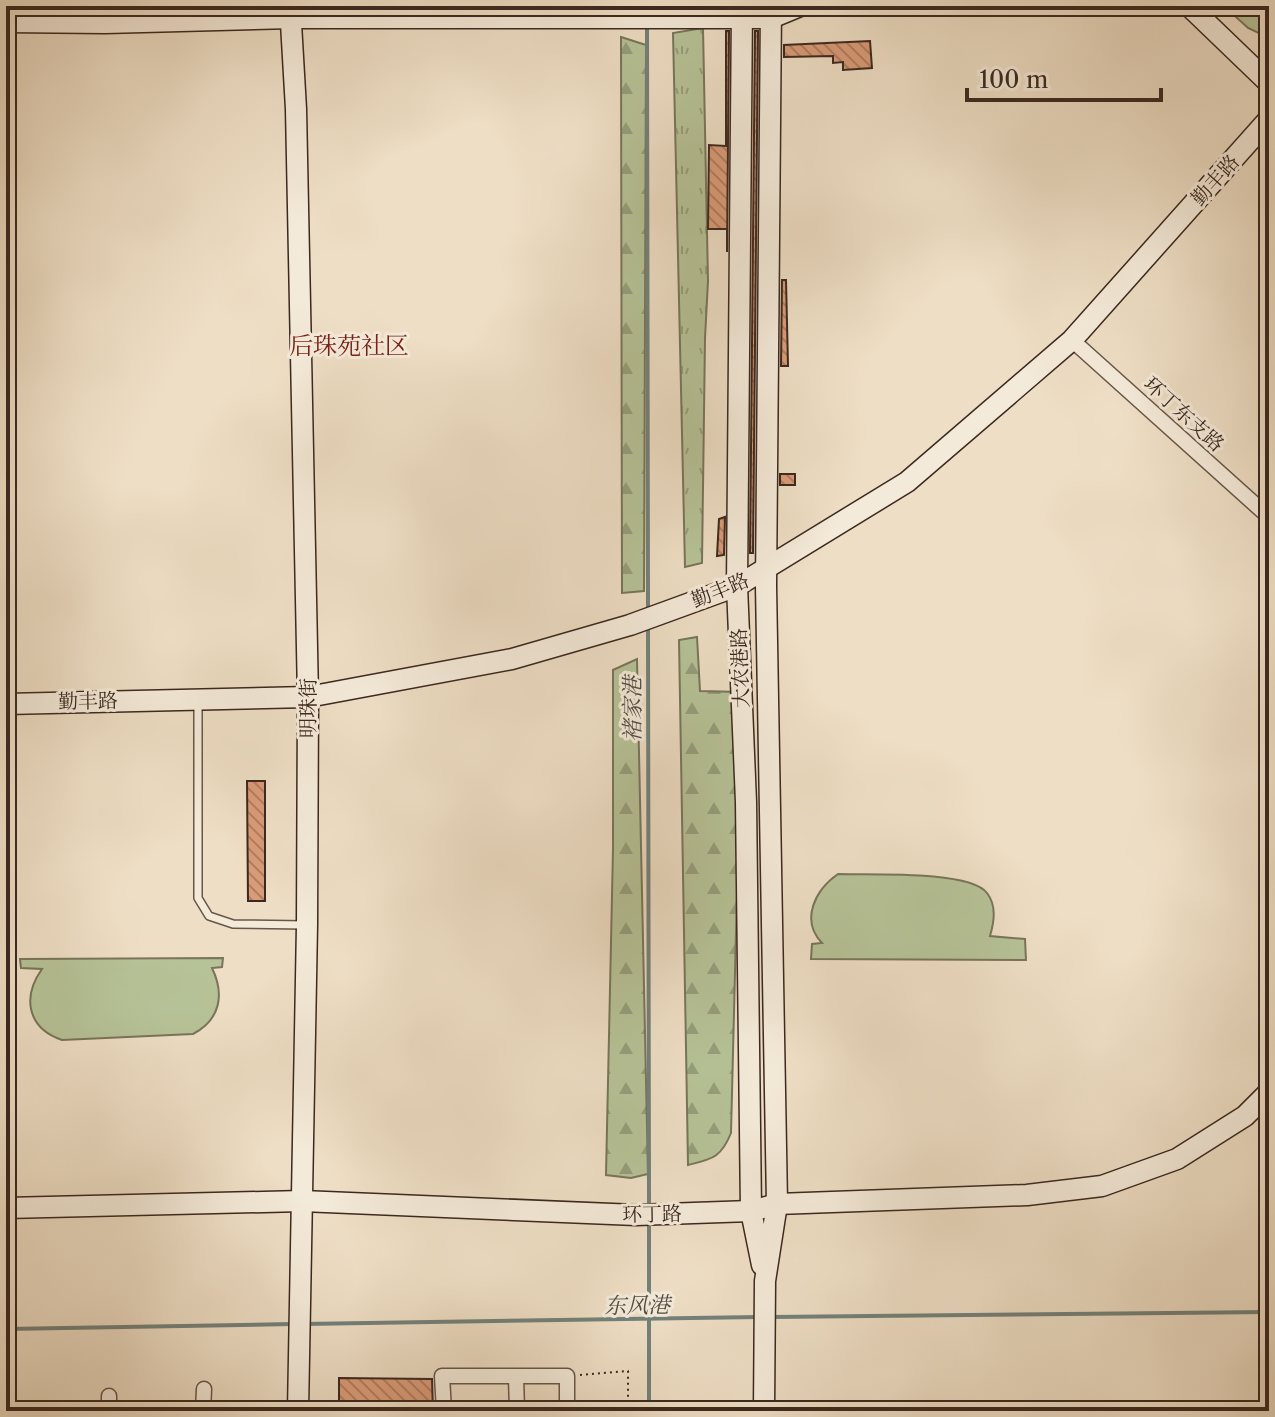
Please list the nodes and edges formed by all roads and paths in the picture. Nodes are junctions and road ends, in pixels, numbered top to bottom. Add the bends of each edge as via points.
1 (800, 6) edge
2 (1189, 6) edge
3 (291, 12) edge
4 (742, 12) edge
5 (771, 12) edge
6 (6, 22) edge
7 (1269, 83) edge
8 (1269, 119) edge
9 (1072, 340) junction
10 (1269, 517) edge
11 (766, 570) junction
12 (737, 586) junction
13 (308, 697) junction
14 (198, 699) junction
15 (6, 704) edge
16 (307, 925) junction
17 (1269, 1092) edge
18 (302, 1201) junction
19 (777, 1204) junction
20 (6, 1208) edge
21 (751, 1211) junction
22 (765, 1281) junction
23 (567, 1376) junction
24 (516, 1377) junction
25 (204, 1389) dead end
26 (203, 1411) edge
27 (298, 1411) edge
28 (444, 1411) edge
29 (517, 1411) edge
30 (567, 1411) edge
31 (628, 1411) edge
32 (764, 1411) edge

1 - 5 main road
2 - 7 main road
3 - 4 main road via 647,18
3 - 6 main road via 105,23
3 - 13 main road, 明珠街
4 - 5 main road
4 - 12 main road, 大农港路
5 - 11 main road, 大农港路
8 - 9 main road, 勤丰路
9 - 10 street, 环丁东支路
9 - 11 main road, 勤丰路 via 907,482
11 - 12 main road, 勤丰路
11 - 19 main road, 大农港路
12 - 13 main road, 勤丰路 via 630,625 512,659
12 - 21 main road, 大农港路 via 746,802
13 - 14 main road, 勤丰路
13 - 16 main road, 明珠街
14 - 15 main road, 勤丰路
14 - 16 lane via 198,898 209,916 233,924
16 - 18 main road, 明珠街
17 - 19 main road, 环丁路 via 1245,1116 1177,1159 1102,1186 1027,1195
18 - 20 main road, 环丁路
18 - 21 main road, 环丁路 via 636,1215
18 - 27 main road, 明珠街
19 - 21 main road, 环丁路
19 - 22 main road, 大农港路
21 - 22 main road, 大农港路
22 - 32 main road, 大农港路
23 - 24 street
23 - 30 street
23 - 31 path via 628,1371
24 - 28 street via 442,1376
24 - 29 street
25 - 26 street

